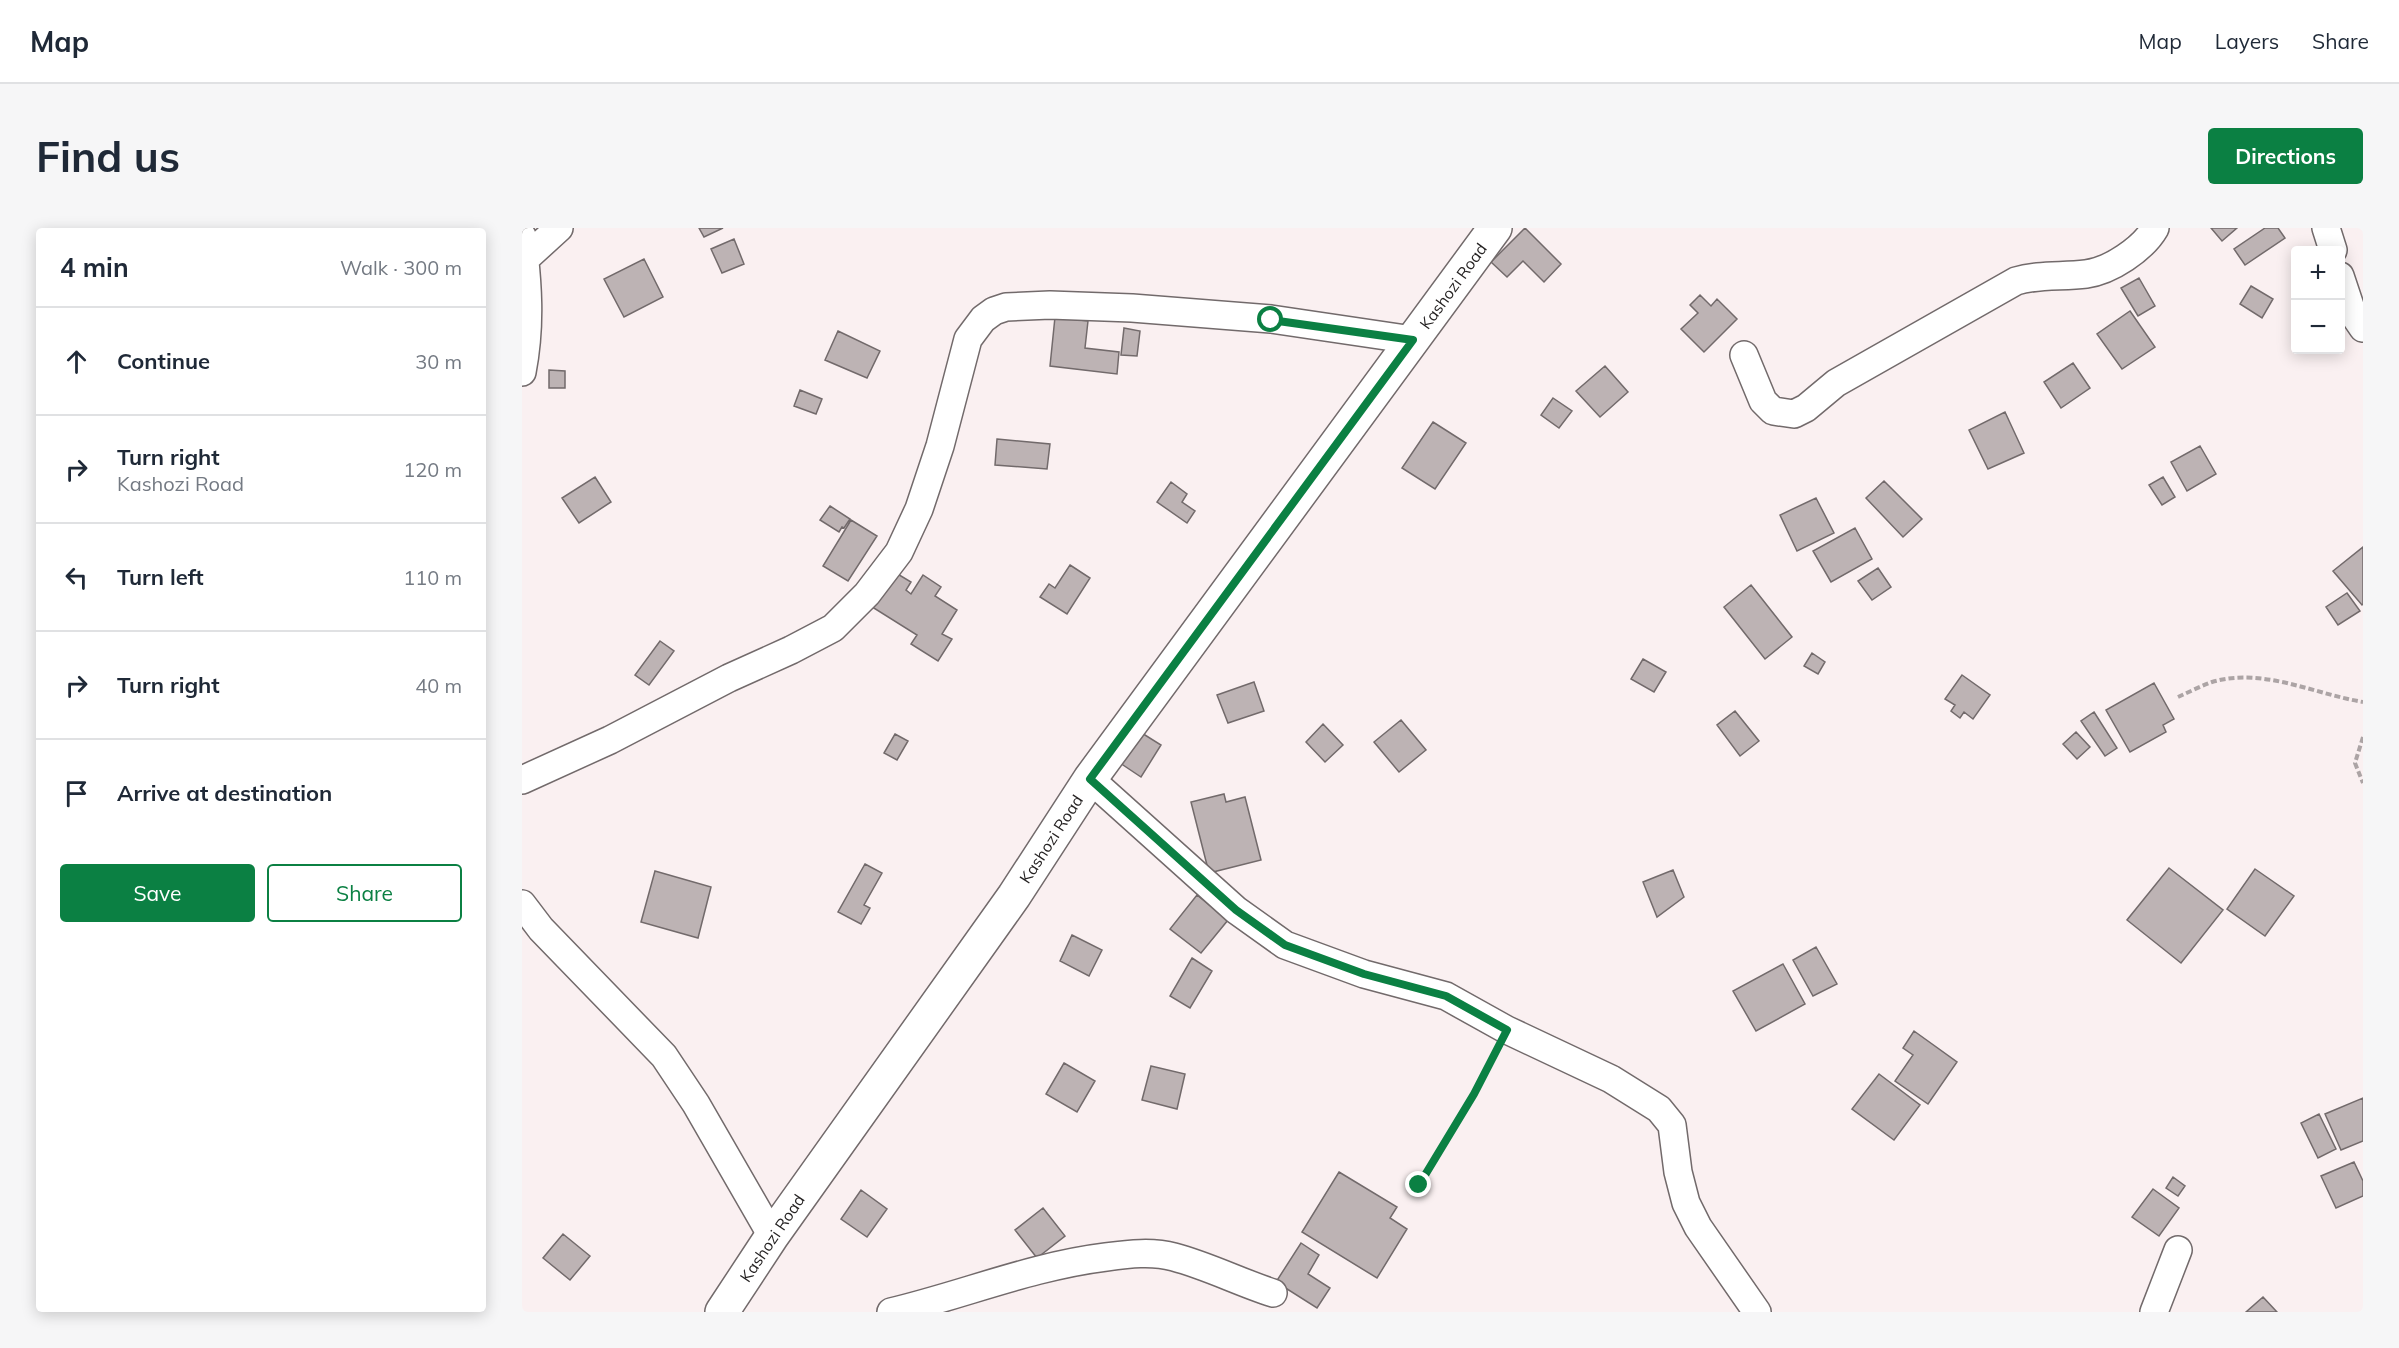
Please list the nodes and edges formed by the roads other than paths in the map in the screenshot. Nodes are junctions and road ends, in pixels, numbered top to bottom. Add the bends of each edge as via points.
1 (559, 228) edge
2 (1495, 228) edge
3 (2155, 228) edge
4 (2326, 228) edge
5 (2332, 246) edge
6 (523, 248) edge
7 (2345, 291) edge
8 (2363, 328) edge
9 (1413, 340) junction
10 (1744, 355) dead end
11 (522, 372) edge
12 (1090, 779) junction
13 (522, 780) edge
14 (522, 904) edge
15 (772, 1236) junction
16 (2178, 1250) dead end
17 (1273, 1293) dead end
18 (728, 1312) edge
19 (891, 1312) edge
20 (1757, 1312) edge
21 (2154, 1312) edge

1 - 6 street
2 - 9 main road, Kashozi Road
3 - 10 street via 2125,259 2088,274 2032,276 2016,282 1836,383 1794,414 1773,411 1762,401
4 - 5 street
6 - 11 street via 528,296
7 - 8 street
9 - 12 main road, Kashozi Road
9 - 13 street via 1271,320 1132,308 1050,305 994,310 968,339 919,509 899,552 859,603 833,628
12 - 15 main road, Kashozi Road via 1014,896
12 - 20 street via 1236,910 1285,945 1364,974 1446,996 1611,1079 1659,1109 1672,1125 1686,1203 1698,1227
14 - 15 street via 541,929 664,1056
15 - 18 main road, Kashozi Road
16 - 21 street
17 - 19 street via 1173,1256 1139,1252 1023,1272

